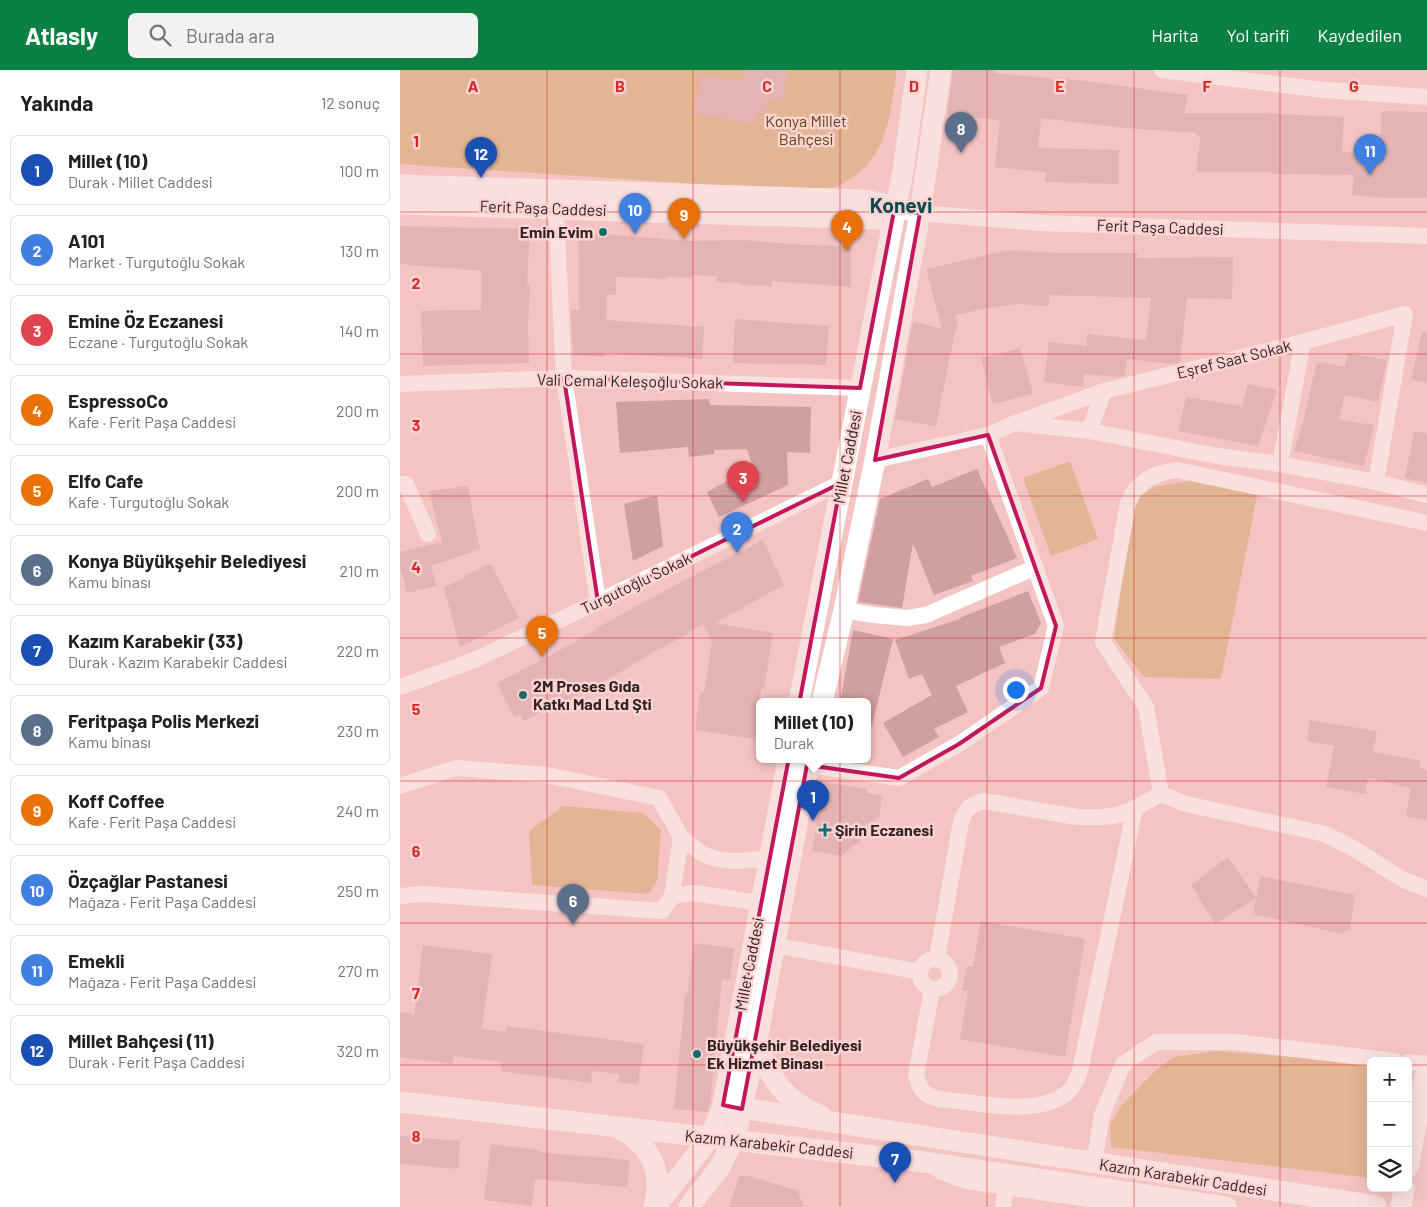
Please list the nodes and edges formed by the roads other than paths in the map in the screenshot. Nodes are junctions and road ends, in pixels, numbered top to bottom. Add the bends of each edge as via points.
1 (917, 70) edge
2 (941, 70) edge
3 (1162, 70) edge
4 (1182, 71) edge
5 (1427, 97) edge
6 (400, 185) edge
7 (400, 204) edge
8 (556, 209) junction
9 (894, 211) junction
10 (920, 214) junction
11 (1427, 236) edge
12 (1303, 342) junction
13 (564, 378) junction
14 (400, 384) edge
15 (860, 388) junction
16 (1104, 391) junction
17 (1015, 423) junction
18 (1089, 431) junction
19 (988, 435) junction
20 (875, 460) junction
21 (1280, 464) junction
22 (1376, 482) junction
23 (841, 483) junction
24 (400, 484) edge
25 (1427, 495) edge
26 (1427, 524) edge
27 (428, 534) dead end
28 (1036, 568) junction
29 (598, 602) junction
30 (844, 610) junction
31 (400, 687) edge
32 (800, 698) edge
33 (823, 698) edge
34 (801, 763) edge
35 (801, 763) edge
36 (807, 763) edge
37 (400, 786) edge
38 (1161, 794) junction
39 (1135, 808) junction
40 (681, 837) junction
41 (769, 857) junction
42 (1427, 889) edge
43 (400, 896) edge
44 (672, 896) junction
45 (760, 903) junction
46 (774, 945) junction
47 (937, 959) junction
48 (920, 972) junction
49 (932, 990) junction
50 (756, 1045) junction
51 (1367, 1058) edge
52 (1412, 1063) edge
53 (1427, 1065) edge
54 (400, 1102) edge
55 (732, 1107) junction
56 (852, 1126) junction
57 (616, 1127) junction
58 (710, 1138) junction
59 (733, 1141) junction
60 (1412, 1147) edge
61 (918, 1160) junction
62 (1094, 1164) junction
63 (1006, 1186) junction
64 (1403, 1192) edge
65 (1376, 1206) edge
66 (654, 1207) edge
67 (690, 1207) edge
68 (1002, 1207) edge
69 (1143, 1207) edge
70 (1226, 1207) edge
71 (1401, 1207) edge

1 - 9 main road, Millet Caddesi
2 - 10 main road, Millet Caddesi
3 - 4 street
4 - 5 street via 1324,90
6 - 9 main road, Ferit Paşa Caddesi via 863,200 881,203
7 - 8 main road, Ferit Paşa Caddesi
8 - 9 main road, Ferit Paşa Caddesi via 878,219
8 - 13 street
9 - 10 street, Ferit Paşa Caddesi
9 - 15 main road, Millet Caddesi
10 - 11 street, Ferit Paşa Caddesi via 1041,223
10 - 20 main road, Millet Caddesi
12 - 16 street, Eşref Saat Sokak
12 - 21 street
12 - 22 street, Eşref Saat Sokak via 1404,314
13 - 14 street, Vali Cemal Keleşoğlu Sokak
13 - 15 street, Vali Cemal Keleşoğlu Sokak
13 - 29 street
15 - 23 main road, Millet Caddesi
16 - 17 street, Eşref Saat Sokak
16 - 18 street
17 - 18 street
17 - 19 street, Eşref Saat Sokak
18 - 21 street via 1217,456
19 - 20 street, Eşref Saat Sokak
19 - 28 street
20 - 30 main road, Millet Caddesi
21 - 22 street
22 - 25 street
23 - 29 street, Turgutoğlu Sokak
23 - 32 main road, Millet Caddesi
24 - 27 street via 406,484
26 - 38 street via 1177,470 1162,472 1140,484 1128,503 1103,642 1146,707
28 - 30 street via 926,615 906,618
28 - 36 street via 1056,626 1041,688 959,744 899,778
29 - 31 street, Turgutoğlu Sokak via 472,661
30 - 33 main road, Millet Caddesi
34 - 41 main road, Millet Caddesi
35 - 46 main road, Millet Caddesi
37 - 40 street via 456,768 547,775 659,798
38 - 39 street
38 - 42 street via 1186,804 1325,834 1402,879
39 - 47 street via 1118,815 1091,818 983,801 966,808 962,815
39 - 49 street via 1080,1071 1069,1091 1043,1103 1010,1107 938,1098 923,1091 916,1075
40 - 41 street via 706,856 750,862
40 - 44 street
41 - 45 main road, Millet Caddesi
43 - 44 street via 423,894 662,911
44 - 45 street via 694,893
45 - 55 main road, Millet Caddesi
46 - 48 street
46 - 50 main road, Millet Caddesi
47 - 48 street via 924,964
47 - 49 street via 949,967 951,977 946,986
48 - 49 street via 924,986
50 - 55 main road, Millet Caddesi
50 - 56 main road via 788,1097 814,1113
51 - 62 street via 1235,1042 1156,1042 1124,1064 1102,1115
52 - 53 street
53 - 60 main road
54 - 57 main road, Kazım Karabekir Caddesi
55 - 56 main road, Kazım Karabekir Caddesi
55 - 58 main road, Millet Caddesi
55 - 59 main road, Millet Caddesi
56 - 62 main road, Kazım Karabekir Caddesi
57 - 58 main road, Kazım Karabekir Caddesi
57 - 66 main road via 637,1141 651,1156 658,1186
58 - 59 main road, Kazım Karabekir Caddesi
58 - 66 main road, Millet Caddesi
59 - 61 main road, Kazım Karabekir Caddesi
59 - 67 main road, Millet Caddesi via 720,1167
61 - 63 street via 966,1181
61 - 70 main road, Kazım Karabekir Caddesi
62 - 65 main road, Kazım Karabekir Caddesi
63 - 68 street
63 - 69 street
64 - 71 main road

